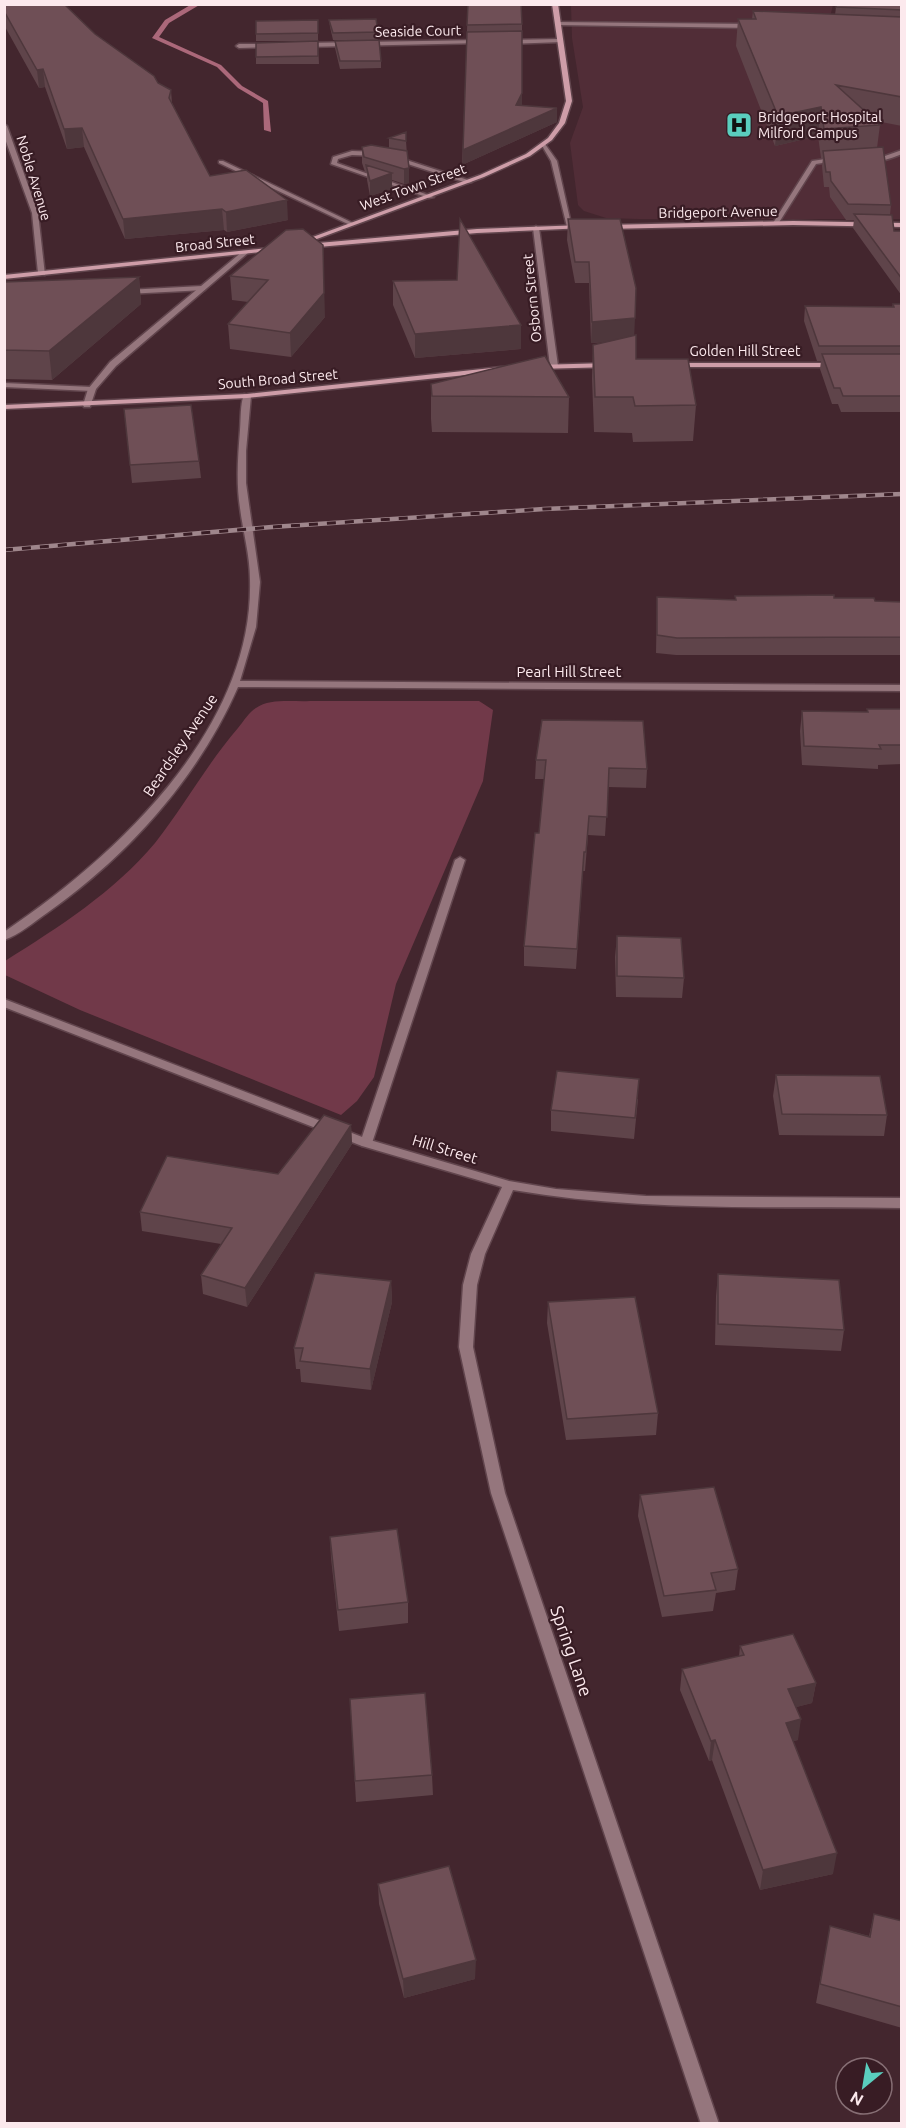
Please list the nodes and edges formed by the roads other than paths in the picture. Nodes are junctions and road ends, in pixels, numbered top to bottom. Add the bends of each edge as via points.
1 (555, 4) edge
2 (558, 23) junction
3 (756, 26) edge
4 (560, 41) junction
5 (488, 42) edge
6 (500, 42) edge
7 (298, 45) edge
8 (239, 46) dead end
9 (275, 46) edge
10 (4, 126) edge
11 (543, 145) junction
12 (902, 152) edge
13 (852, 159) edge
14 (863, 159) edge
15 (221, 162) dead end
16 (469, 182) junction
17 (431, 197) junction
18 (776, 223) junction
19 (352, 225) junction
20 (902, 225) edge
21 (570, 227) junction
22 (536, 228) junction
23 (289, 248) edge
24 (245, 252) junction
25 (42, 273) junction
26 (4, 277) edge
27 (202, 288) junction
28 (122, 292) edge
29 (624, 365) edge
30 (670, 365) edge
31 (844, 365) edge
32 (554, 366) junction
33 (531, 367) edge
34 (508, 369) edge
35 (4, 385) edge
36 (92, 389) junction
37 (247, 396) junction
38 (87, 405) junction
39 (4, 407) edge
40 (237, 684) junction
41 (902, 688) edge
42 (460, 860) dead end
43 (4, 937) edge
44 (4, 1003) edge
45 (366, 1143) junction
46 (509, 1185) junction
47 (902, 1203) edge
48 (710, 2124) edge

1 - 2 main road
2 - 3 street
2 - 4 main road
4 - 6 street
4 - 11 main road via 569,101 561,123
5 - 7 street, Seaside Court
8 - 9 street
10 - 25 street, Noble Avenue via 35,213
11 - 16 main road, West Town Street
11 - 21 street via 554,161
12 - 14 street via 886,158
13 - 18 street via 814,162
15 - 19 street
16 - 17 main road, West Town Street
16 - 17 street via 384,155 358,153 335,158 334,164 347,171
17 - 19 main road, West Town Street
18 - 20 main road, Bridgeport Avenue
18 - 21 main road, Bridgeport Avenue
19 - 22 main road, West Town Street via 300,245
21 - 22 main road, Bridgeport Avenue
22 - 32 street, Osborn Street
23 - 24 main road, Broad Street
24 - 25 main road, Broad Street
24 - 27 street
25 - 26 main road, Broad Street
27 - 28 street
27 - 36 street via 113,364
29 - 32 main road
30 - 31 main road, Golden Hill Street
32 - 33 main road
34 - 37 main road, South Broad Street
35 - 36 street
36 - 38 street
37 - 38 main road, South Broad Street
37 - 40 street, Beardsley Avenue via 242,483 255,582 252,626
38 - 39 main road, South Broad Street
40 - 41 street, Pearl Hill Street
40 - 43 street, Beardsley Avenue via 197,752 141,825 67,893
42 - 45 street
44 - 45 street, Hill Street
45 - 46 street, Hill Street
46 - 47 street, Hill Street via 646,1200
46 - 48 street, Spring Lane via 478,1254 470,1285 466,1319 468,1358 498,1493

